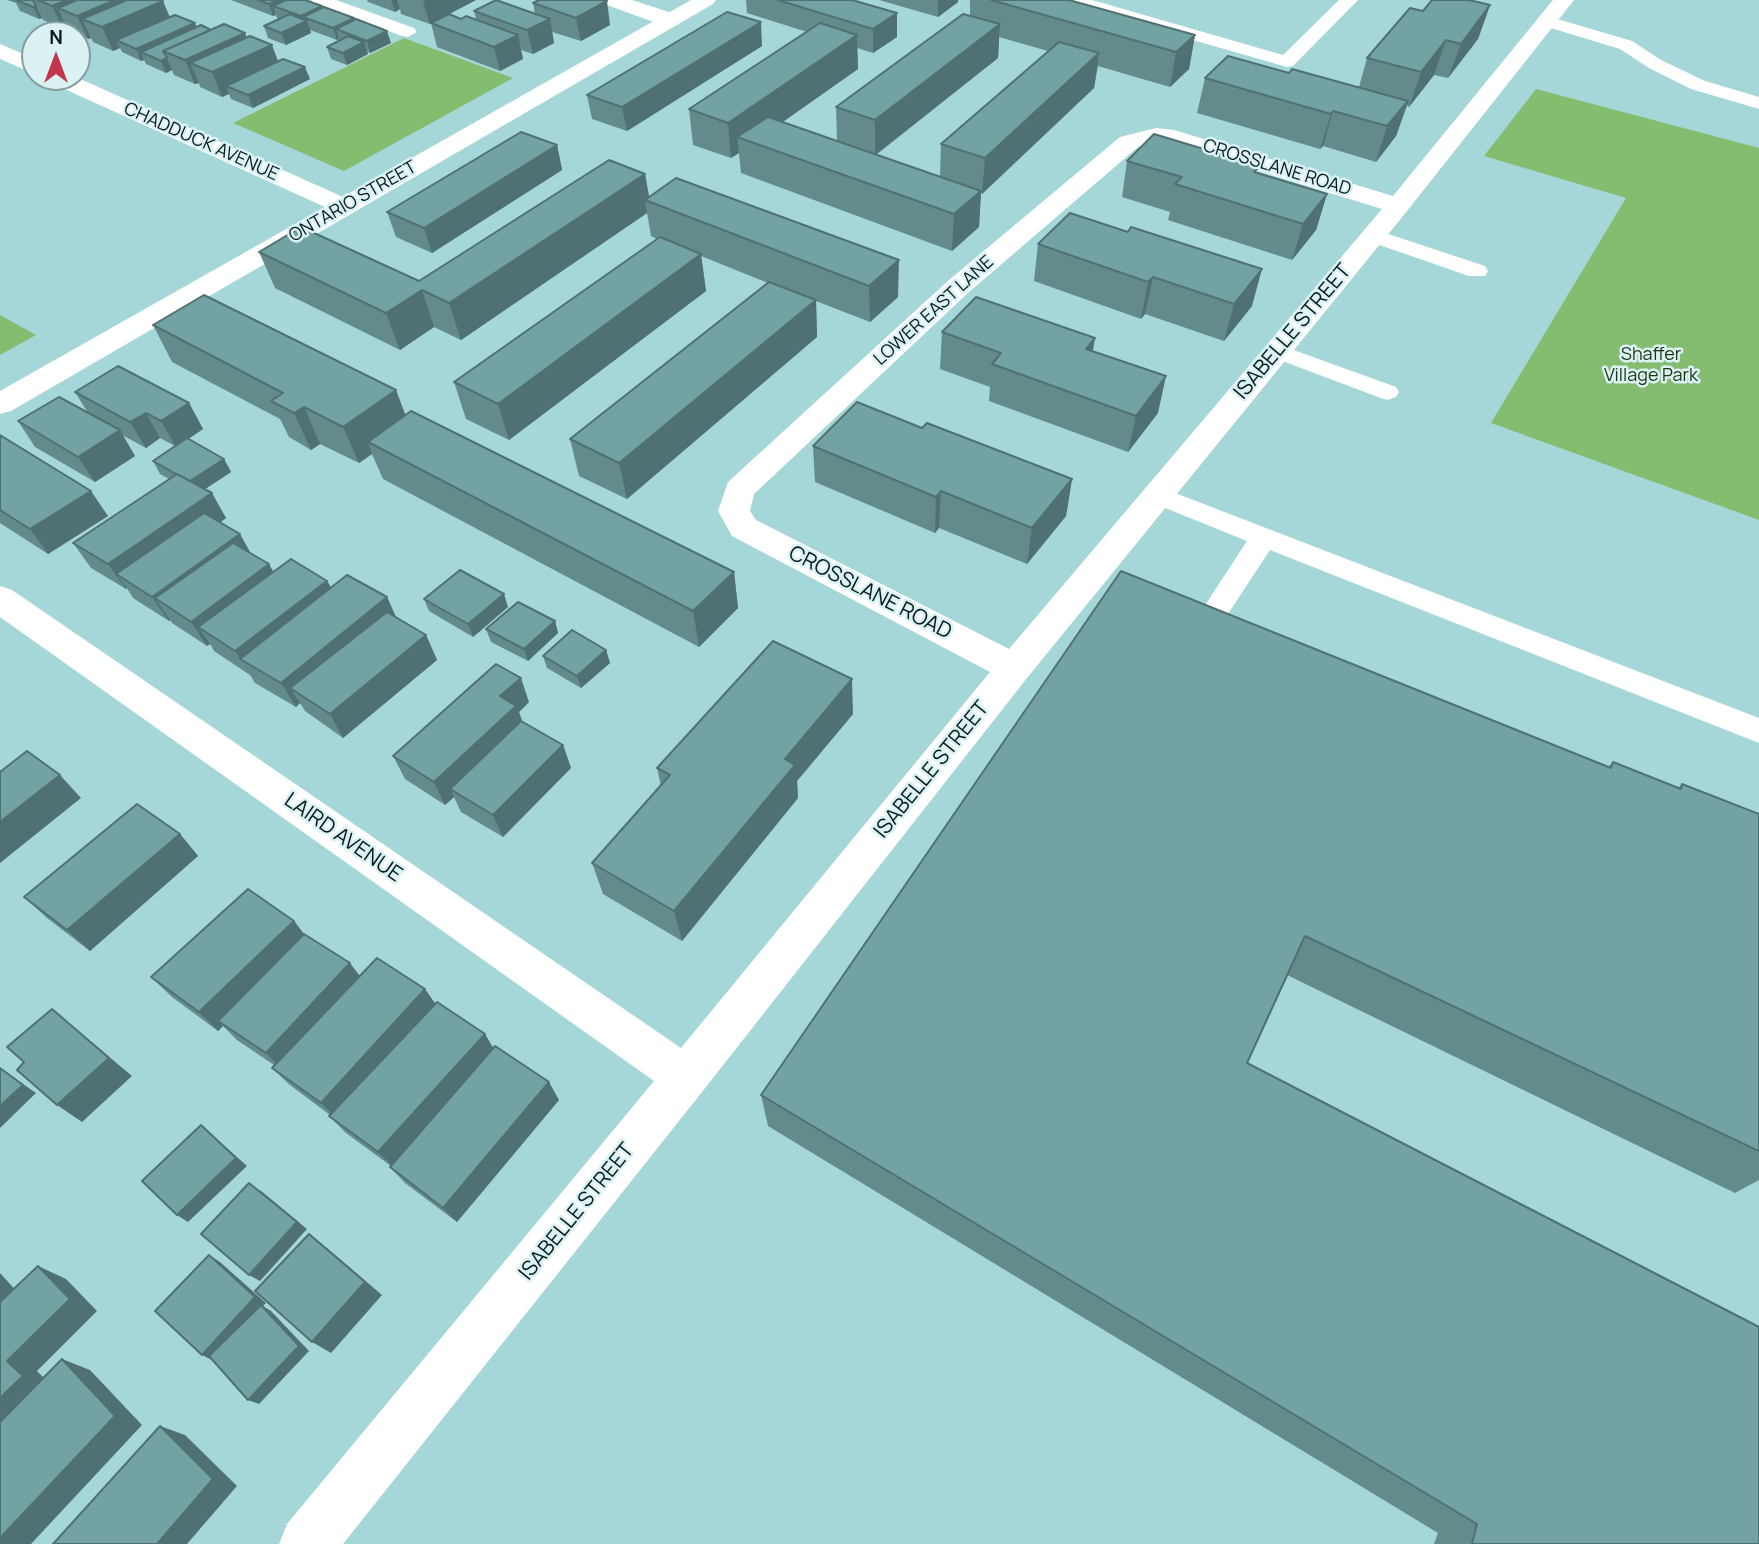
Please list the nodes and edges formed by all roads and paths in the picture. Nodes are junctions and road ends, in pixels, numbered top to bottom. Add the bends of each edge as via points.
1 (320, 0) edge
2 (611, 0) edge
3 (706, 0) edge
4 (1073, 0) edge
5 (1349, 0) edge
6 (1564, 0) edge
7 (670, 20) junction
8 (1547, 21) junction
9 (408, 32) dead end
10 (0, 51) edge
11 (21, 61) edge
12 (88, 91) edge
13 (1759, 103) edge
14 (1156, 135) joint
15 (1398, 206) junction
16 (345, 207) junction
17 (1373, 235) junction
18 (1477, 271) dead end
19 (1277, 351) junction
20 (1387, 392) dead end
21 (0, 404) edge
22 (1157, 495) junction
23 (734, 510) joint
24 (1264, 537) junction
25 (0, 599) edge
26 (1214, 613) edge
27 (1014, 668) junction
28 (1759, 731) edge
29 (686, 1077) junction
30 (307, 1544) edge

1 - 9 lane
2 - 7 street
3 - 7 street, ONTARIO STREET
4 - 5 lane via 1287,62
6 - 8 street, ISABELLE STREET
7 - 16 street, ONTARIO STREET
8 - 13 lane via 1626,45 1699,85
8 - 15 street, ISABELLE STREET
10 - 11 street
12 - 16 street, CHADDUCK AVENUE
14 - 15 street, CROSSLANE ROAD
14 - 23 street, LOWER EAST LANE via 1129,142 959,286 739,490
15 - 17 street, ISABELLE STREET
16 - 21 street, ONTARIO STREET
17 - 18 lane
17 - 19 street, ISABELLE STREET
19 - 20 lane
19 - 22 street, ISABELLE STREET
22 - 24 lane
22 - 27 street, ISABELLE STREET
23 - 27 street, CROSSLANE ROAD via 744,528
24 - 26 lane
24 - 28 lane
25 - 29 street, LAIRD AVENUE
27 - 29 street, ISABELLE STREET
29 - 30 street, ISABELLE STREET

